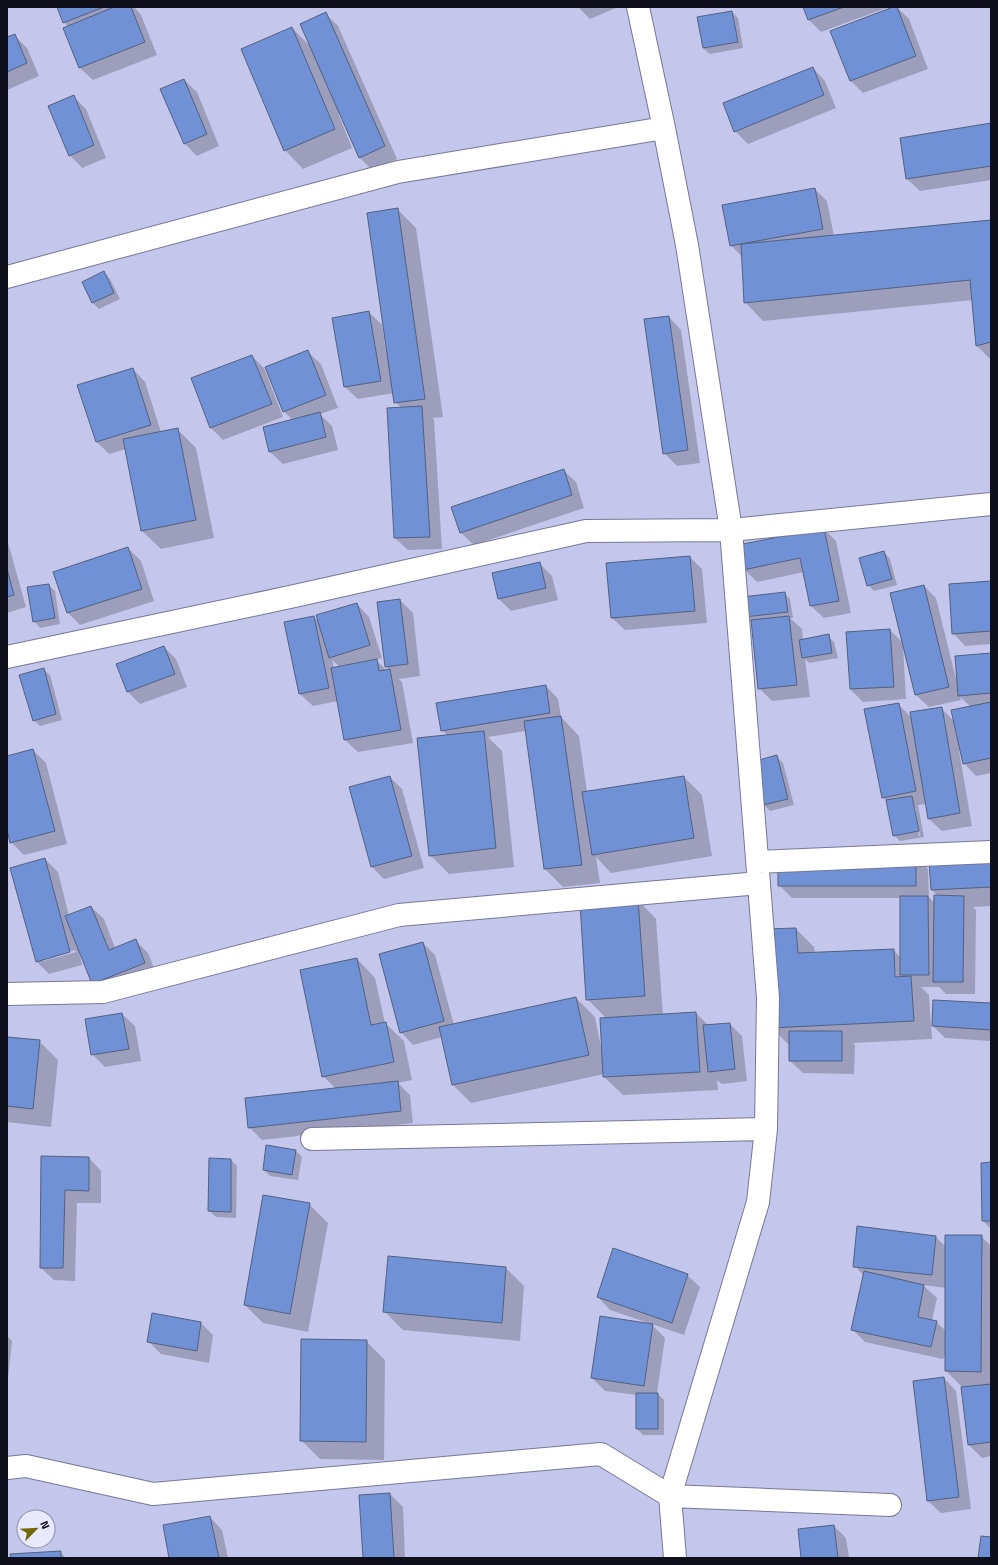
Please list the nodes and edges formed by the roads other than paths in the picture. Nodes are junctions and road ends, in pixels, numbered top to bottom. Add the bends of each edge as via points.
1 (638, 7) edge
2 (664, 128) junction
3 (7, 277) edge
4 (991, 504) edge
5 (731, 530) junction
6 (7, 657) edge
7 (991, 852) edge
8 (758, 873) junction
9 (7, 994) edge
10 (766, 1129) junction
11 (312, 1139) dead end
12 (7, 1468) edge
13 (670, 1496) junction
14 (890, 1505) dead end
15 (675, 1558) edge

1 - 2 street
2 - 3 street via 398,172
2 - 5 street via 687,245
4 - 5 street
5 - 6 street via 586,531 290,598
5 - 8 street
7 - 8 street
8 - 9 street via 399,915 103,992
8 - 10 street via 768,998
10 - 11 street
10 - 13 street via 758,1202
12 - 13 street via 26,1466 153,1494 601,1454
13 - 14 street
13 - 15 street

